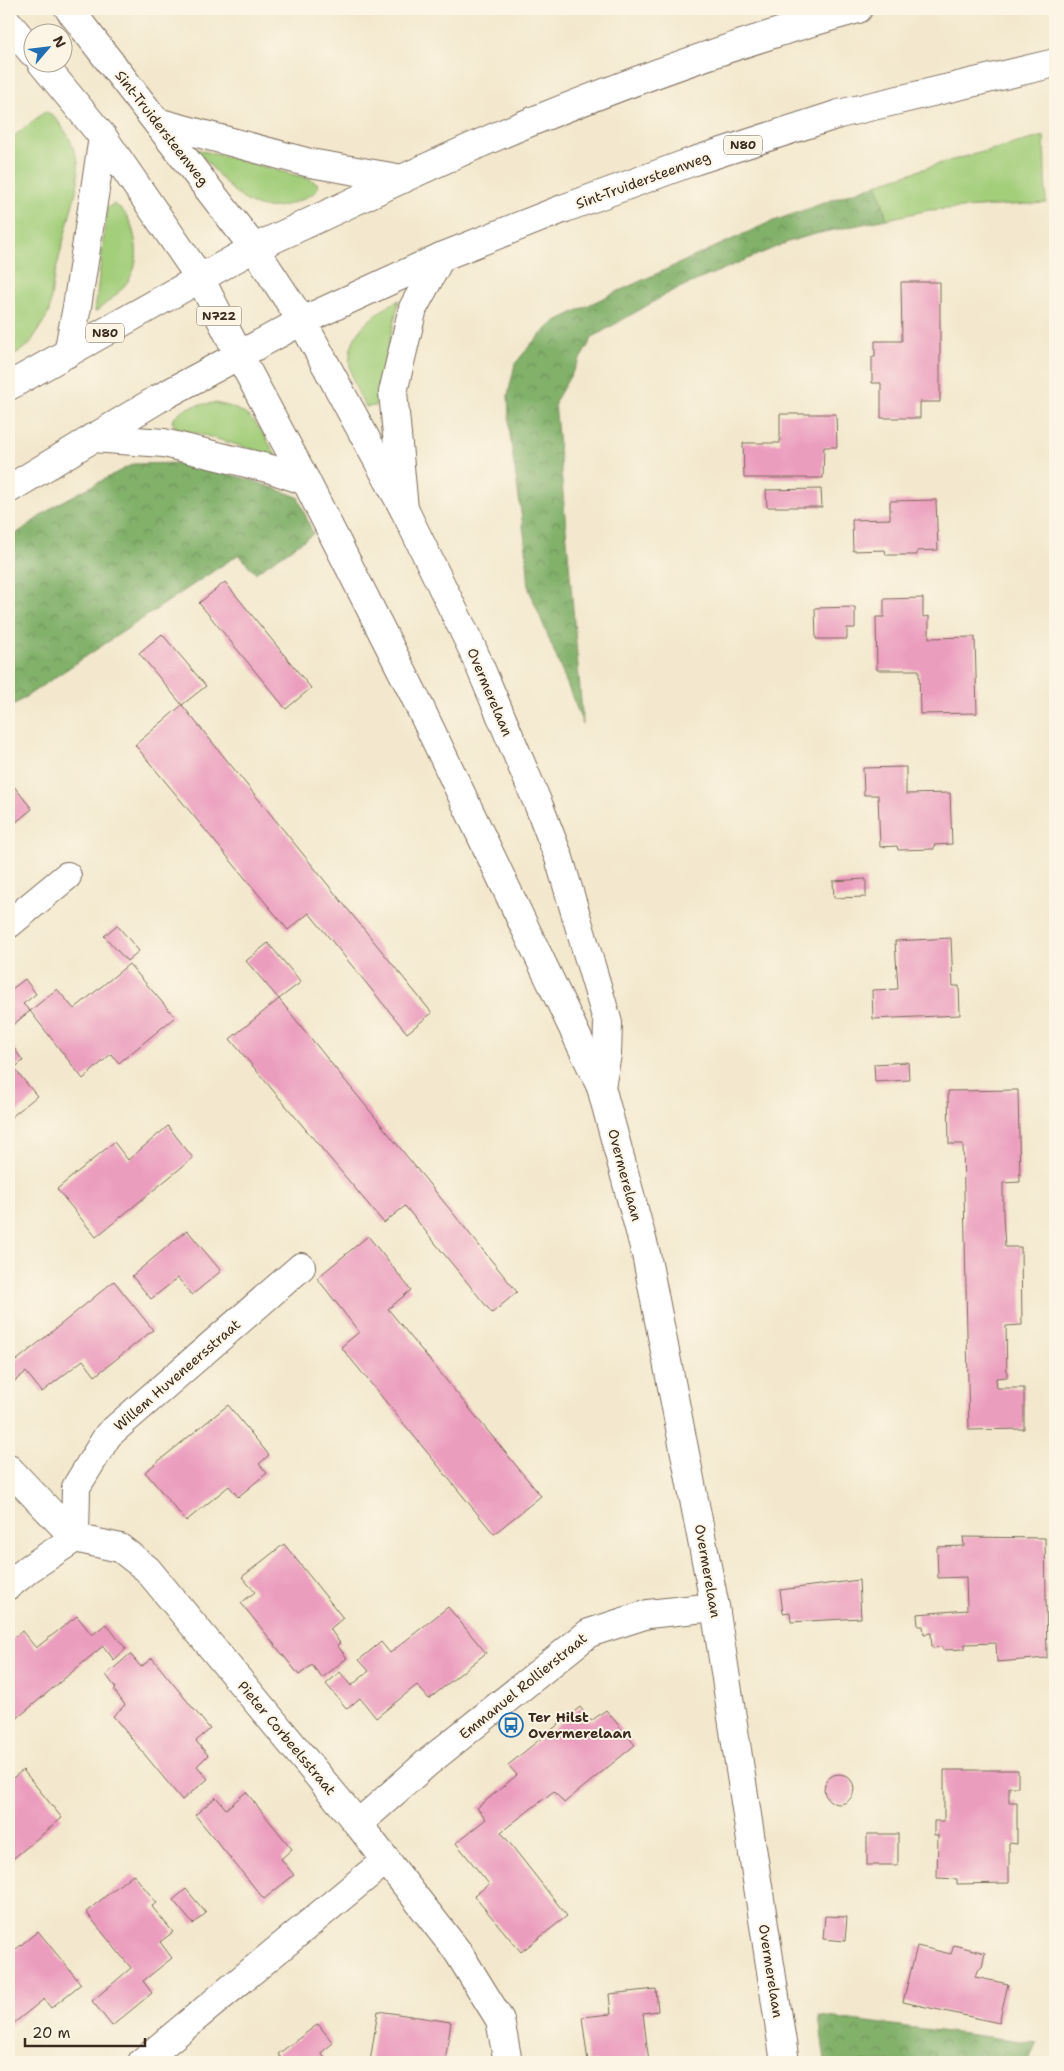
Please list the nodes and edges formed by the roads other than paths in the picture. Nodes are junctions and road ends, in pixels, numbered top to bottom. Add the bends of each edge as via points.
1 (69, 9) edge
2 (858, 9) edge
3 (9, 24) edge
4 (22, 40) edge
5 (1055, 64) edge
6 (49, 72) edge
7 (157, 122) junction
8 (103, 137) junction
9 (403, 179) junction
10 (254, 248) junction
11 (441, 257) junction
12 (200, 278) junction
13 (302, 321) junction
14 (68, 353) junction
15 (239, 355) junction
16 (9, 386) edge
17 (92, 438) junction
18 (306, 481) junction
19 (9, 489) edge
20 (404, 510) junction
21 (67, 876) dead end
22 (9, 924) edge
23 (601, 1087) junction
24 (301, 1267) dead end
25 (9, 1469) edge
26 (75, 1538) junction
27 (9, 1585) edge
28 (715, 1607) junction
29 (358, 1824) junction
30 (386, 1860) junction
31 (142, 2062) edge
32 (508, 2062) edge
33 (785, 2062) edge

1 - 7 main road, Sint-Truidersteenweg
2 - 9 main road, N80 via 646,78 532,121
3 - 4 main road
5 - 11 main road, Sint-Truidersteenweg / N80 via 839,114 694,161
6 - 8 main road, N722
7 - 9 main road via 310,162
7 - 10 main road, Sint-Truidersteenweg
8 - 12 main road, N722
8 - 14 main road
9 - 10 main road, N80
10 - 12 main road, N80
10 - 13 main road, Sint-Truidersteenweg
11 - 13 main road, Sint-Truidersteenweg / N80
11 - 20 main road via 414,308 393,392
12 - 14 main road, N80
12 - 15 main road, N722
13 - 15 main road, Sint-Truidersteenweg / N80
13 - 20 main road, Overmerelaan
14 - 16 main road, N80
15 - 17 main road, N80
15 - 18 main road, Overmerelaan
17 - 18 main road via 164,443 271,469
17 - 19 main road, N80
18 - 23 main road, Overmerelaan via 414,695
20 - 23 main road, Overmerelaan via 472,648 559,858 608,1023
21 - 22 main road
23 - 28 main road, Overmerelaan via 646,1254
24 - 26 main road, Willem Huveneersstraat via 108,1435 76,1487
25 - 26 main road
26 - 27 main road
26 - 29 main road, Pieter Corbeelsstraat via 120,1548 147,1569
28 - 29 main road, Emmanuel Rollierstraat via 648,1614 589,1633 427,1763
28 - 33 main road, Overmerelaan
29 - 30 main road, Pieter Corbeelsstraat
30 - 31 main road
30 - 32 main road, Pieter Corbeelsstraat via 458,1952 500,2020

